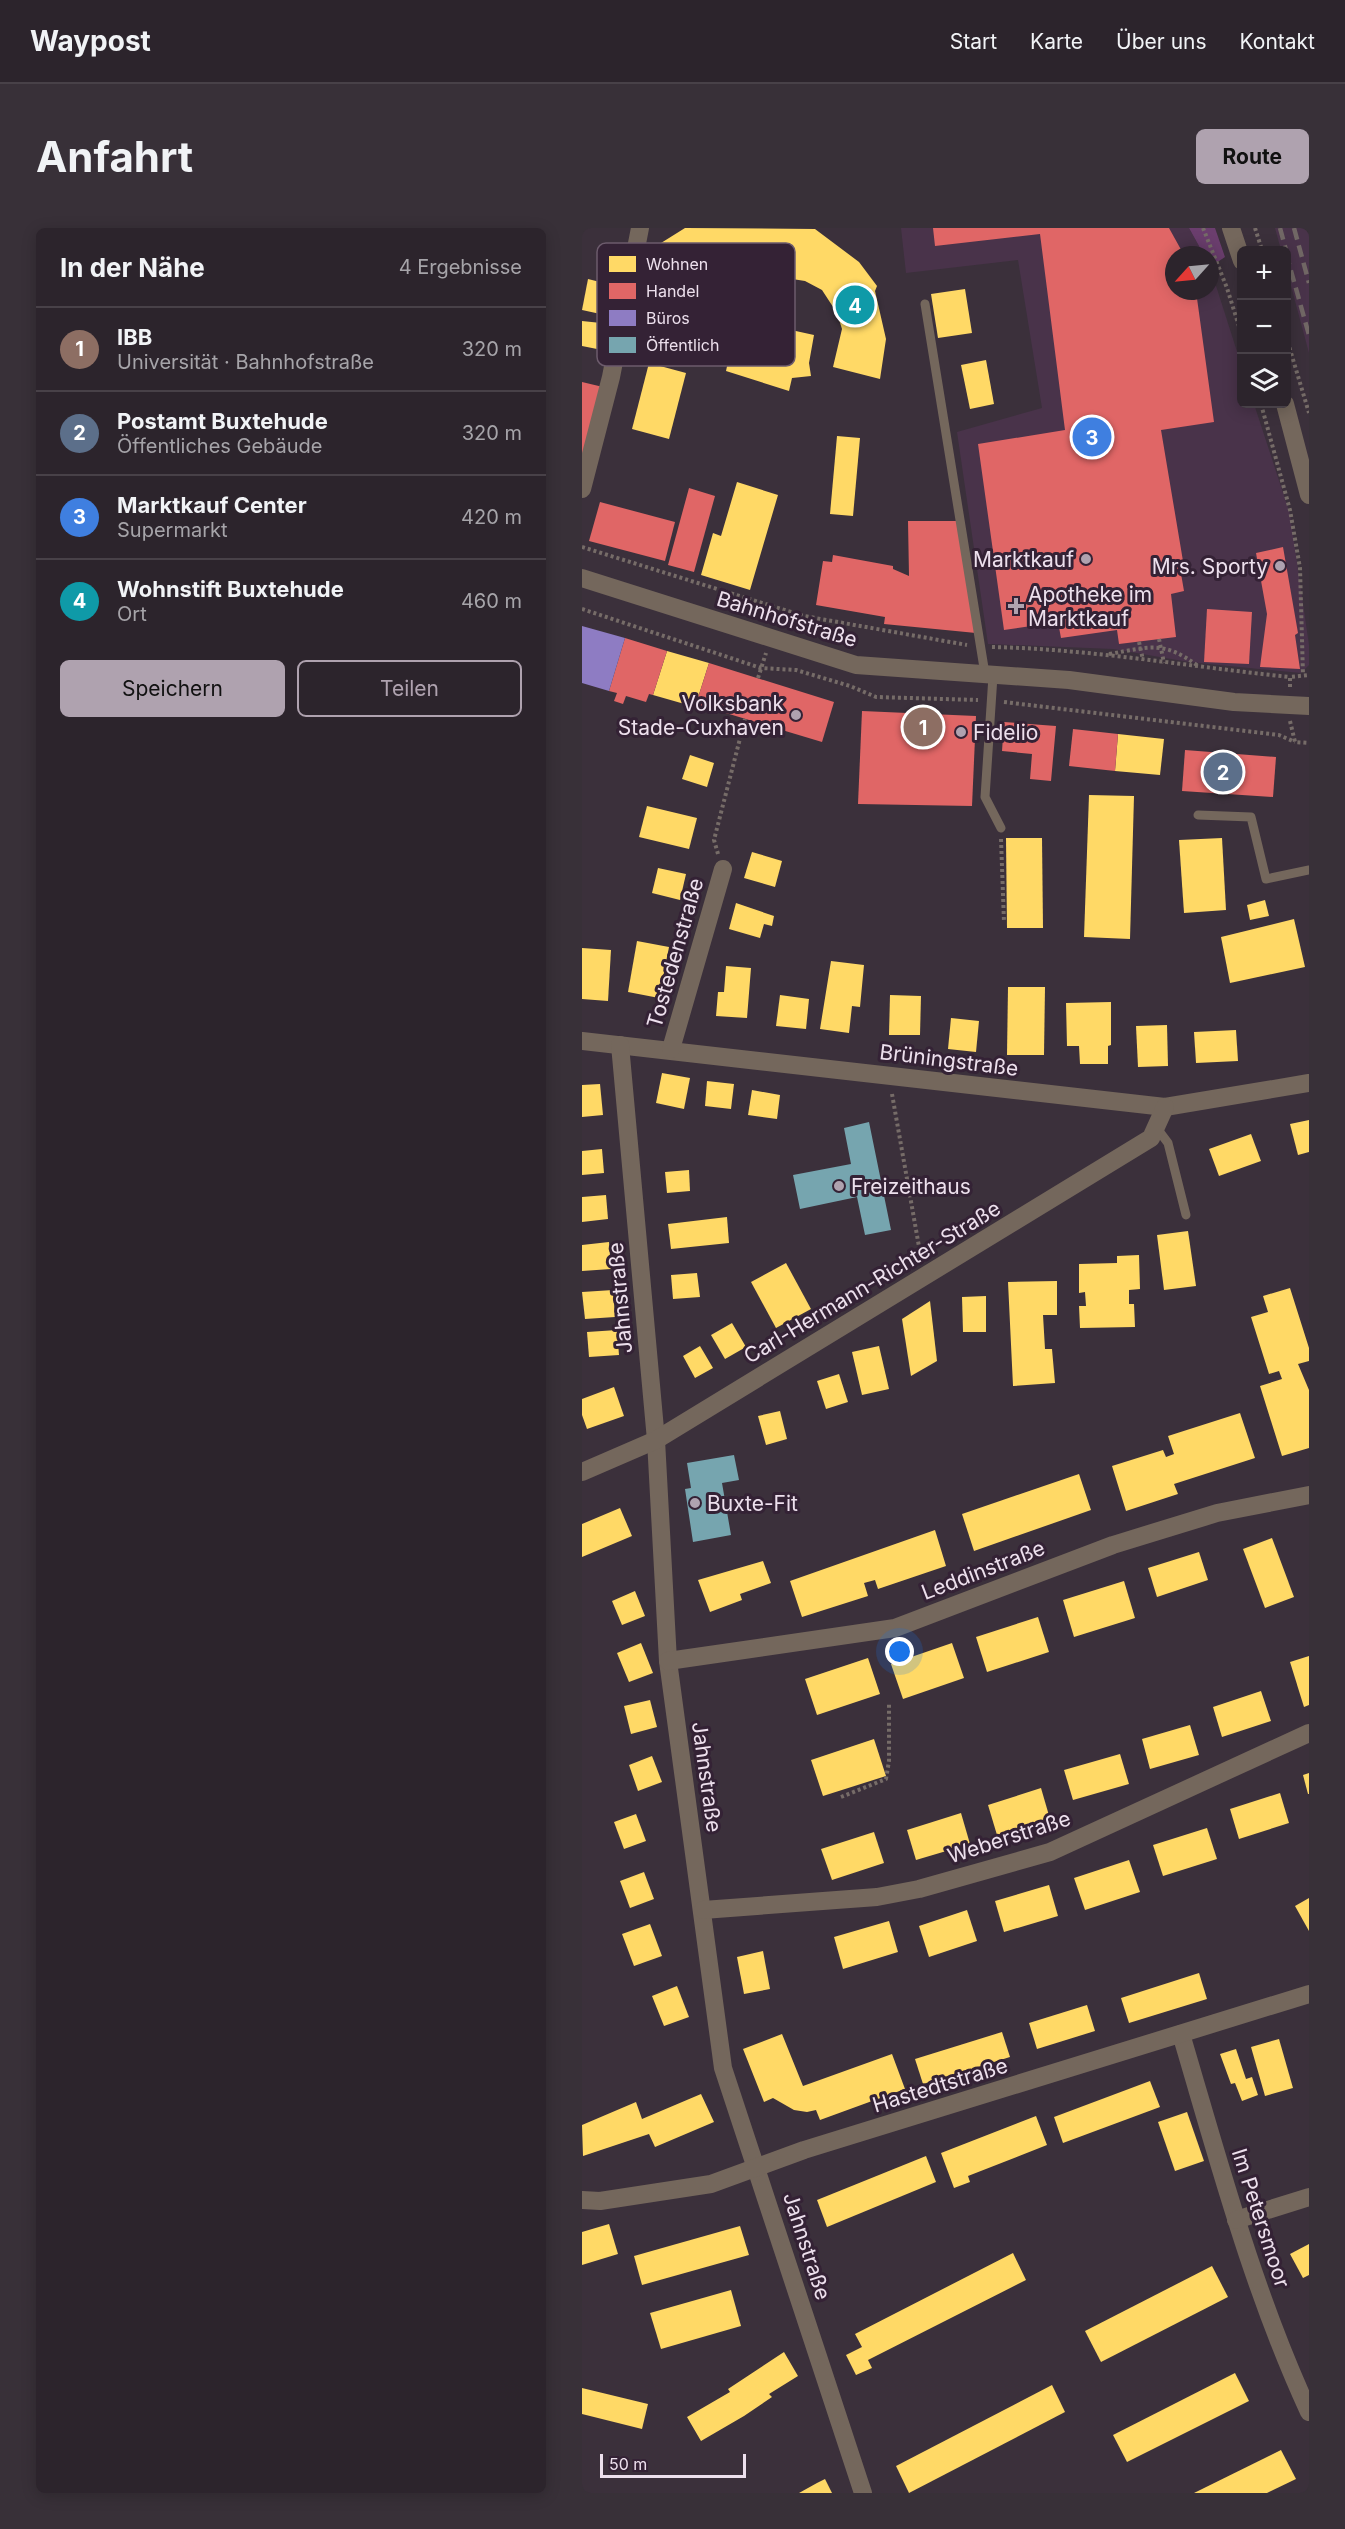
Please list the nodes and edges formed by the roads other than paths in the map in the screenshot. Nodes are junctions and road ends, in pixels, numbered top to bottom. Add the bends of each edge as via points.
1 (640, 228) edge
2 (1231, 228) edge
3 (637, 243) edge
4 (1237, 246) edge
5 (925, 304) dead end
6 (612, 366) edge
7 (1286, 408) edge
8 (582, 489) edge
9 (1309, 495) edge
10 (582, 578) edge
11 (989, 675) junction
12 (1309, 706) edge
13 (1198, 815) dead end
14 (1001, 828) road end
15 (723, 869) road end
16 (1309, 870) edge
17 (582, 1041) edge
18 (620, 1045) junction
19 (671, 1049) junction
20 (1309, 1083) edge
21 (1165, 1107) junction
22 (1156, 1127) junction
23 (1186, 1215) dead end
24 (656, 1440) junction
25 (582, 1472) edge
26 (1309, 1495) edge
27 (668, 1661) junction
28 (1309, 1733) edge
29 (703, 1910) junction
30 (1309, 1994) edge
31 (1182, 2034) junction
32 (758, 2167) junction
33 (1309, 2197) edge
34 (582, 2200) edge
35 (1236, 2220) junction
36 (1309, 2412) edge
37 (863, 2493) edge

1 - 3 street
2 - 4 street
5 - 11 lane via 981,647
6 - 8 street
7 - 9 street
10 - 11 street, Bahnhofstraße via 856,665
11 - 12 street, Bahnhofstraße via 1069,680 1234,702
11 - 14 lane via 985,797
13 - 16 lane via 1251,817 1266,879
15 - 19 street, Tostedenstraße
17 - 18 street, Brüningstraße
18 - 19 street, Brüningstraße
18 - 24 street, Jahnstraße
19 - 21 street, Brüningstraße
20 - 21 street, Brüningstraße
21 - 22 street, Carl-Hermann-Richter-Straße
22 - 23 lane via 1168,1143
22 - 24 street, Carl-Hermann-Richter-Straße via 1151,1138
24 - 25 street, Carl-Hermann-Richter-Straße
24 - 27 street, Jahnstraße
26 - 27 street, Leddinstraße via 1217,1513 1121,1543 895,1628
27 - 29 street, Jahnstraße
28 - 29 street, Weberstraße via 1050,1852 919,1890 877,1897
29 - 32 street, Jahnstraße via 723,2068
30 - 31 street, Hastedtstraße
31 - 32 street, Hastedtstraße
31 - 35 street, Im Petersmoor
32 - 34 street, Hastedtstraße via 711,2184 600,2201
32 - 37 street, Jahnstraße
33 - 35 street
35 - 36 street, Im Petersmoor via 1281,2352

